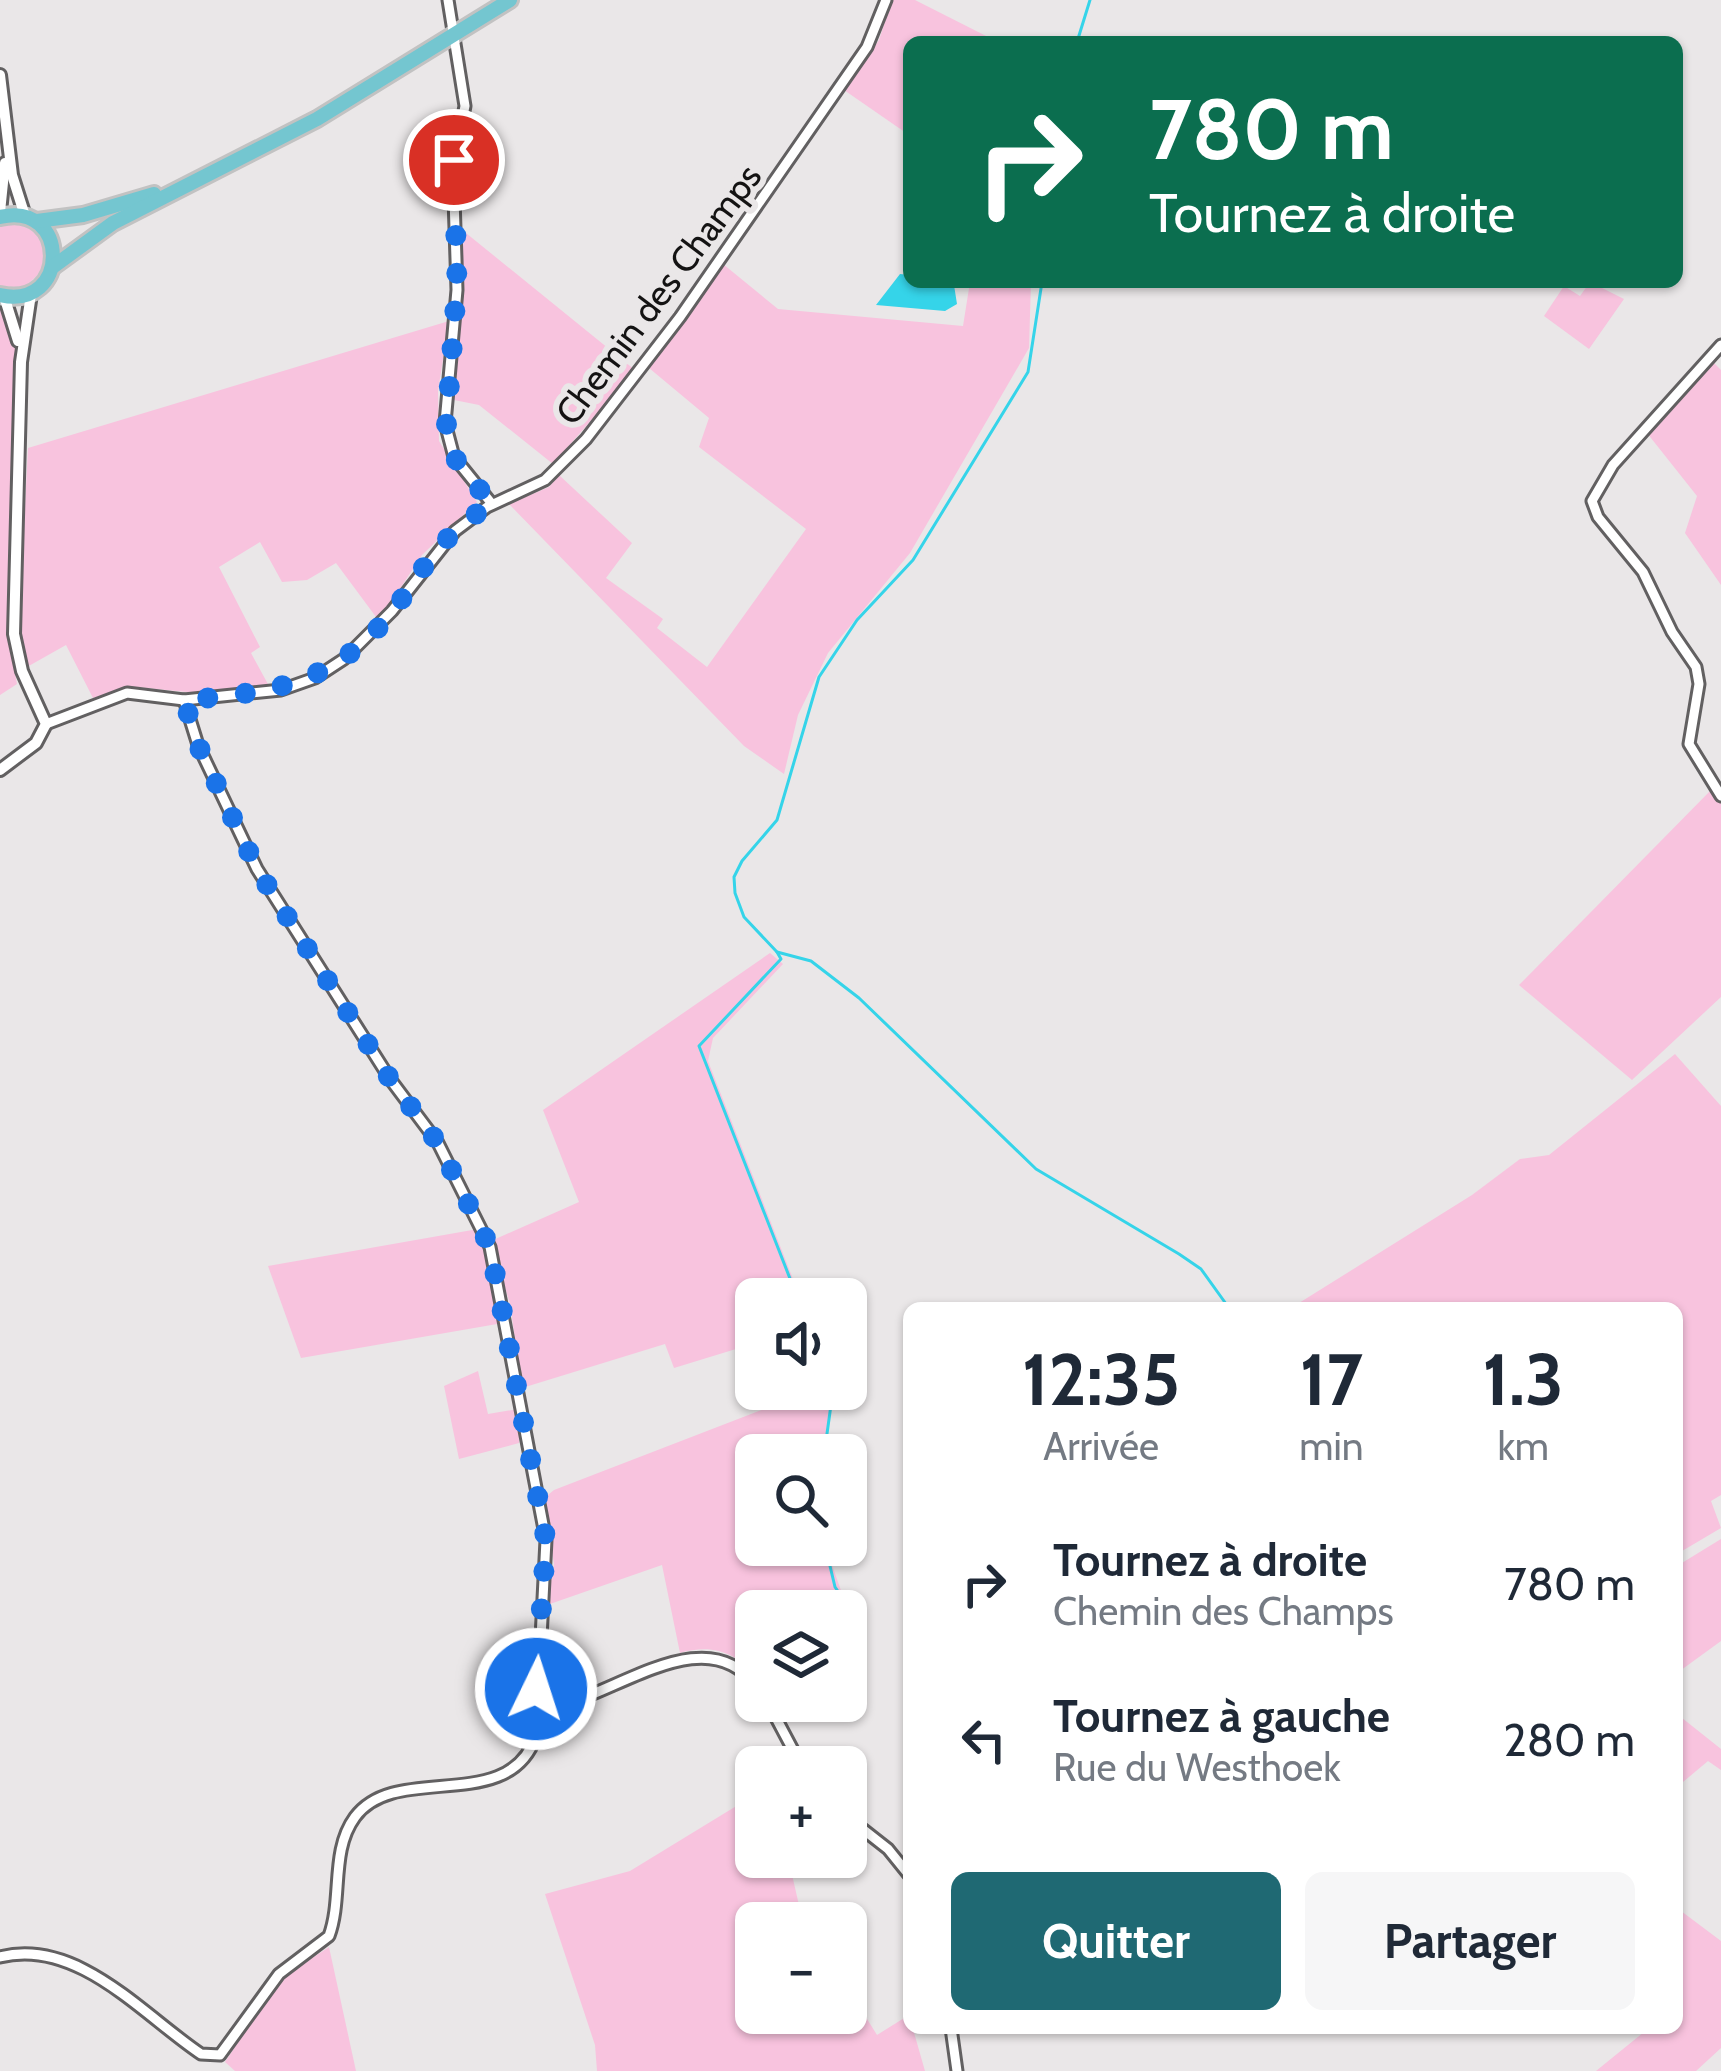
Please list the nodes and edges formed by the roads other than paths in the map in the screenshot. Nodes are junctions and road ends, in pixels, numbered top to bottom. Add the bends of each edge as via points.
1 (448, 0) edge
2 (510, 0) edge
3 (886, 0) edge
4 (455, 34) junction
5 (0, 75) edge
6 (6, 136) junction
7 (204, 176) junction
8 (0, 214) edge
9 (31, 219) junction
10 (54, 266) junction
11 (31, 294) junction
12 (2, 295) edge
13 (1721, 345) edge
14 (20, 362) junction
15 (492, 505) junction
16 (184, 700) junction
17 (46, 724) junction
18 (0, 770) edge
19 (1721, 796) edge
20 (735, 1664) edge
21 (537, 1710) junction
22 (867, 1832) edge
23 (903, 1868) edge
24 (0, 1957) edge
25 (952, 2034) edge
26 (957, 2071) edge

1 - 4 street
2 - 4 main road
3 - 15 street, Chemin des Champs via 867,47 631,384 545,480
4 - 7 main road
4 - 15 street via 465,106 453,167 457,282 445,423 451,452
5 - 6 street
6 - 8 street
6 - 9 street
7 - 9 main road via 102,211
7 - 10 main road
8 - 9 main road
9 - 10 main road via 52,238
10 - 11 main road
11 - 12 main road
11 - 14 street
12 - 14 street
13 - 19 street via 1618,458 1592,501 1696,667 1689,744
14 - 17 street via 14,634
15 - 16 street, Chemin des Champs via 451,536 386,618 324,673 272,692
16 - 17 street, Chemin des Champs via 120,695
16 - 21 street via 257,869 438,1143 490,1247 546,1540
17 - 18 street via 36,743
20 - 21 street via 699,1657
21 - 24 street via 531,1749 505,1771 386,1796 358,1813 341,1851 329,1936 279,1974 220,2056 196,2051 88,1972 35,1956
22 - 23 street
25 - 26 street

